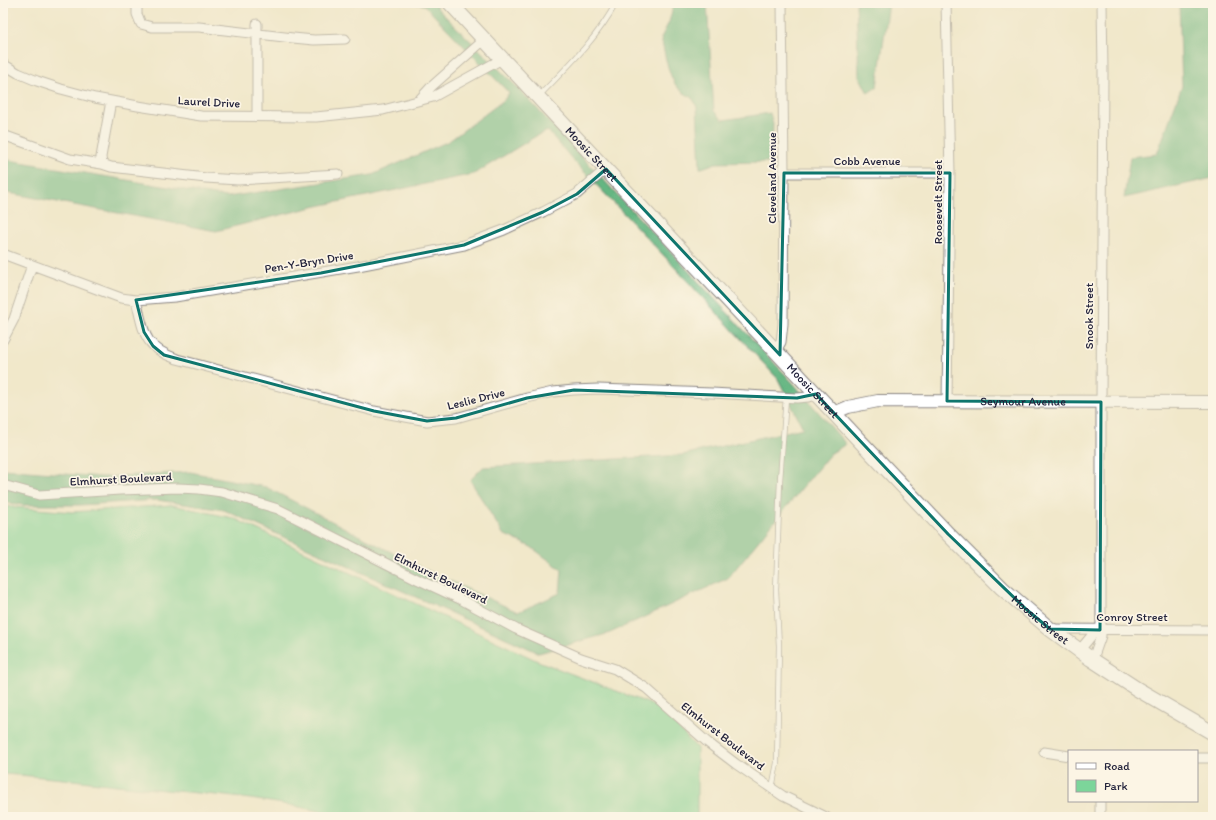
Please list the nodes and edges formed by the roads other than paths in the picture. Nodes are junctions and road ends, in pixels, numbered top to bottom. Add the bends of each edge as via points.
1 (137, 3) edge
2 (450, 3) edge
3 (616, 3) edge
4 (782, 3) edge
5 (946, 3) edge
6 (1102, 3) edge
7 (257, 28) junction
8 (345, 39) dead end
9 (484, 40) junction
10 (502, 59) junction
11 (3, 64) edge
12 (538, 97) junction
13 (420, 100) junction
14 (112, 102) junction
15 (257, 116) junction
16 (3, 135) edge
17 (102, 164) junction
18 (606, 170) junction
19 (784, 173) junction
20 (950, 173) junction
21 (338, 174) dead end
22 (3, 254) edge
23 (32, 265) junction
24 (136, 300) junction
25 (3, 340) edge
26 (776, 351) junction
27 (816, 394) junction
28 (786, 397) junction
29 (947, 401) junction
30 (1101, 402) junction
31 (1213, 402) edge
32 (834, 413) junction
33 (3, 485) edge
34 (1050, 629) junction
35 (1100, 630) junction
36 (1213, 630) edge
37 (1085, 655) junction
38 (1213, 733) edge
39 (1044, 752) dead end
40 (1068, 756) edge
41 (1198, 758) edge
42 (1213, 758) edge
43 (772, 788) junction
44 (1100, 802) edge
45 (826, 817) edge
46 (1100, 817) edge

1 - 7 street via 137,14 141,24 152,27 200,26 219,30
2 - 9 main road, Moosic Street
3 - 12 lane via 609,17 585,49
4 - 19 street, Cleveland Avenue
5 - 20 street, Roosevelt Street
6 - 30 street, Snook Street
7 - 8 street via 293,38
7 - 15 street
9 - 10 main road, Moosic Street
9 - 13 street via 431,86
10 - 12 main road, Moosic Street
10 - 13 street, Laurel Drive via 433,97
11 - 14 street, Laurel Drive via 18,73 55,87
12 - 18 main road, Moosic Street
13 - 15 street, Laurel Drive via 370,112 316,117
14 - 15 street, Laurel Drive via 201,116
14 - 17 street
16 - 17 street via 70,159
17 - 21 street via 238,180
18 - 24 street, Pen-Y-Bryn Drive via 577,194 543,212 504,230 464,244 321,273 175,297
18 - 26 main road, Moosic Street
19 - 20 street, Cobb Avenue
19 - 26 street, Cleveland Avenue via 783,324 781,342
20 - 29 street, Roosevelt Street
22 - 23 street, Pen-Y-Bryn Drive
23 - 24 street, Pen-Y-Bryn Drive via 121,298
23 - 25 street via 14,319
24 - 28 street, Leslie Drive via 144,332 153,346 164,355 374,411 427,421 456,418 527,398 574,390
26 - 27 main road, Moosic Street
27 - 28 street, Leslie Drive via 808,397
27 - 32 main road, Moosic Street
28 - 43 lane via 776,590 779,646 777,763
29 - 30 street, Seymour Avenue
29 - 32 street, Seymour Avenue via 878,402 848,407
30 - 31 street, Seymour Avenue
30 - 35 street, Snook Street
32 - 34 main road, Moosic Street via 1002,588
33 - 43 street, Elmhurst Boulevard via 39,496 120,490 199,489 222,492 278,509 516,629 581,658 615,669 646,688 707,742
34 - 35 street, Conroy Street
34 - 37 main road, Moosic Street
35 - 36 street, Conroy Street
35 - 37 street via 1093,634
35 - 37 street, Snook Street via 1101,636 1097,647
37 - 38 main road, Moosic Street
39 - 40 street
41 - 42 street
43 - 45 street, Elmhurst Boulevard
44 - 46 street

